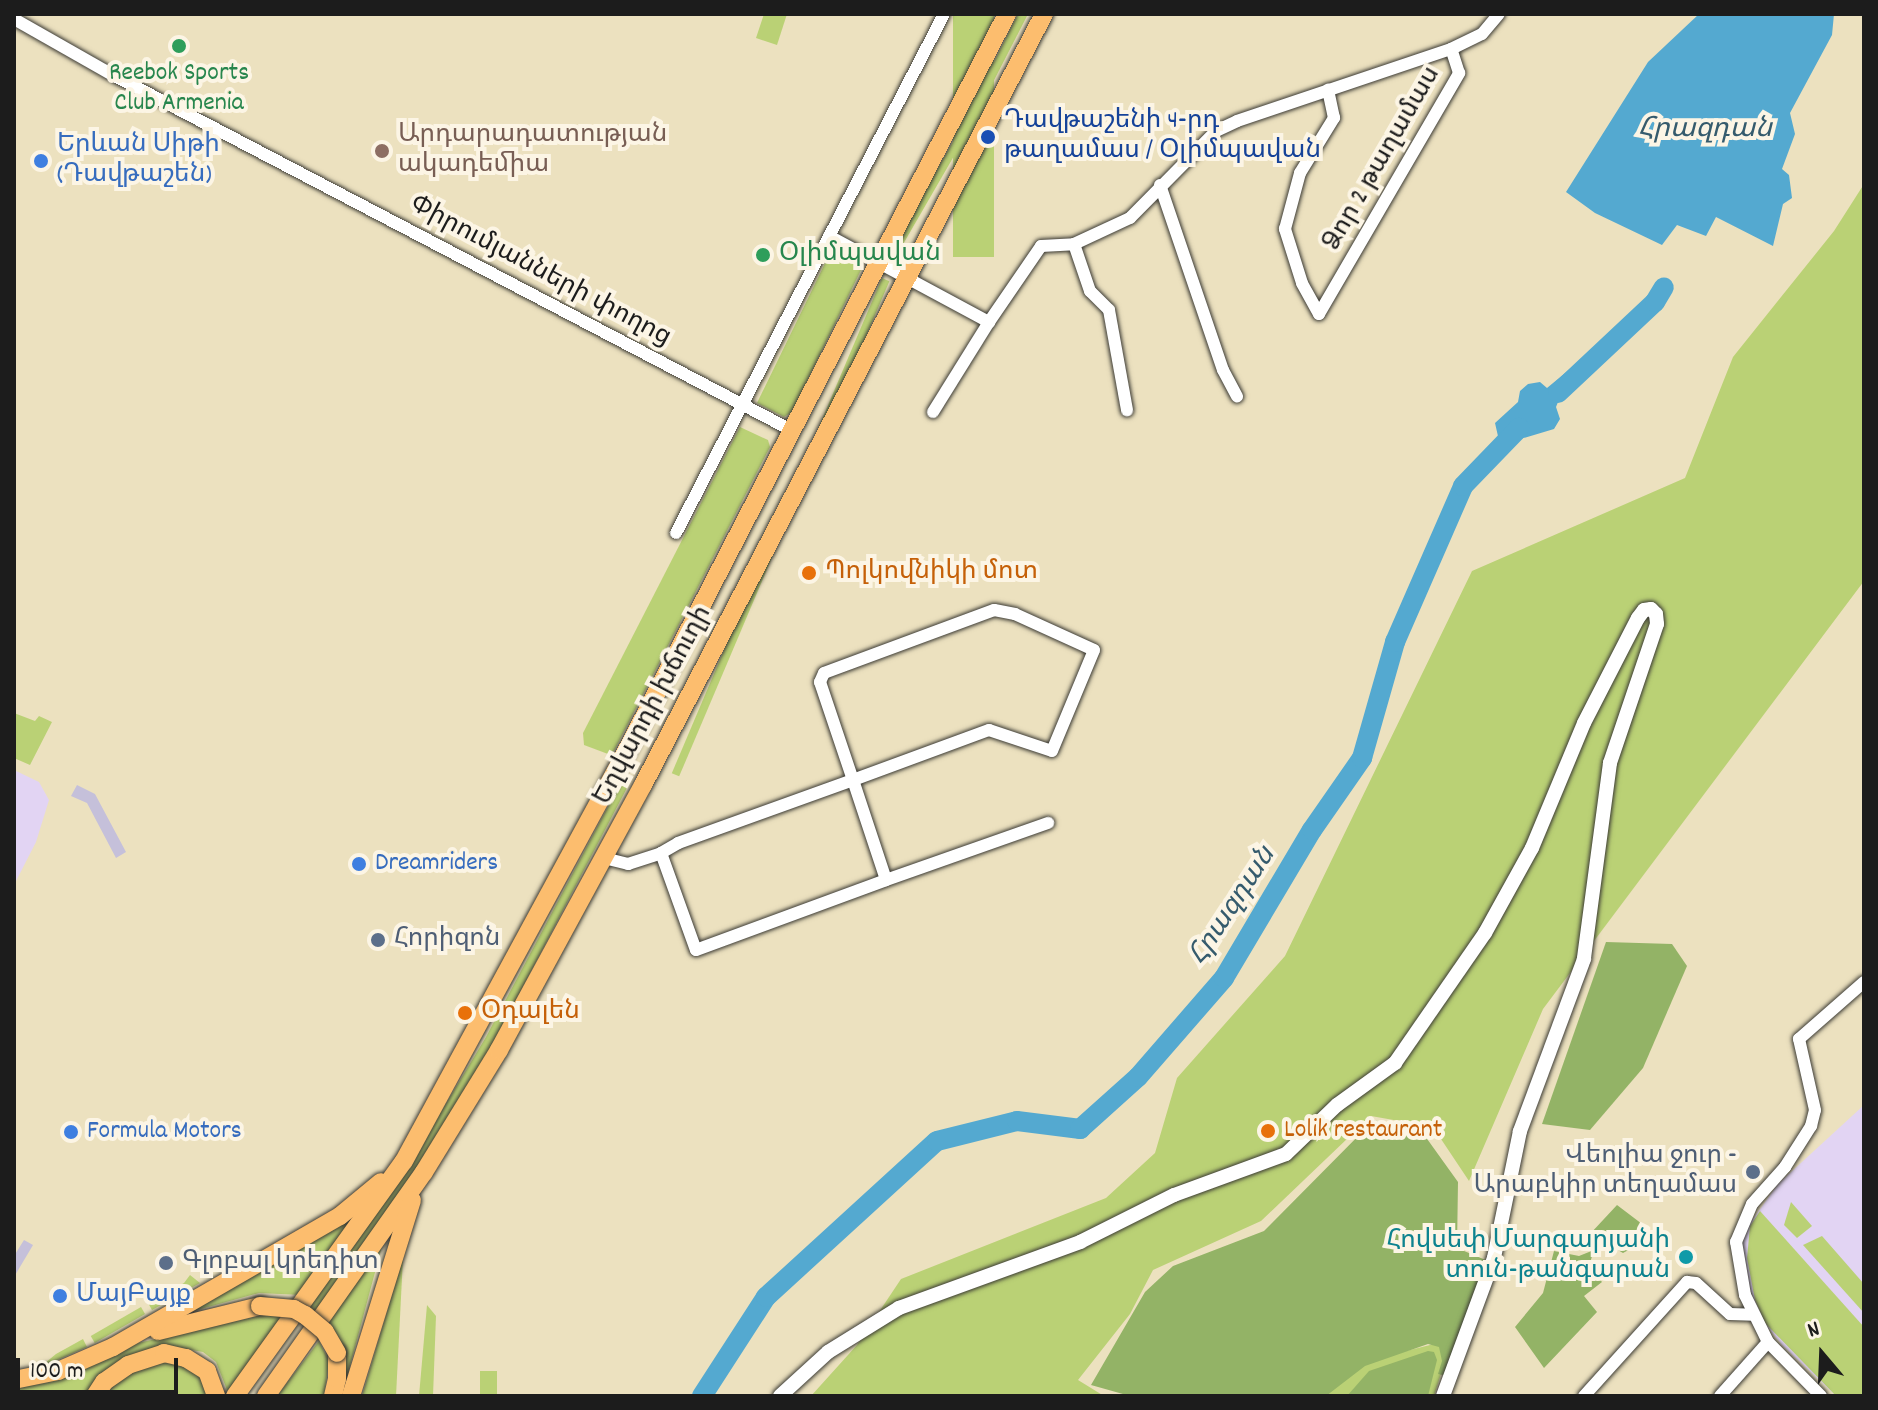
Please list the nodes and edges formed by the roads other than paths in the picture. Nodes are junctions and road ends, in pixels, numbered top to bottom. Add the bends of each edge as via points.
1 (944, 14) edge
2 (1007, 14) edge
3 (1044, 14) edge
4 (1499, 14) edge
5 (14, 19) edge
6 (1451, 49) junction
7 (1328, 90) junction
8 (1160, 185) junction
9 (829, 236) junction
10 (1074, 244) junction
11 (877, 263) junction
12 (906, 278) junction
13 (989, 322) junction
14 (1237, 396) dead end
15 (742, 405) junction
16 (1127, 410) dead end
17 (933, 412) dead end
18 (791, 430) junction
19 (676, 533) dead end
20 (617, 769) junction
21 (853, 780) junction
22 (643, 785) junction
23 (1048, 823) dead end
24 (661, 853) junction
25 (604, 858) junction
26 (886, 880) junction
27 (1864, 982) edge
28 (404, 1161) junction
29 (424, 1172) junction
30 (1753, 1315) junction
31 (1768, 1342) junction
32 (113, 1347) junction
33 (14, 1380) edge
34 (95, 1396) edge
35 (216, 1396) edge
36 (235, 1396) edge
37 (266, 1396) edge
38 (333, 1396) edge
39 (351, 1396) edge
40 (780, 1396) edge
41 (1443, 1396) edge
42 (1584, 1396) edge
43 (1720, 1396) edge
44 (1821, 1396) edge

1 - 9 street
2 - 11 main road, Եղվարդի խճուղի
3 - 12 main road, Եղվարդի խճուղի
4 - 6 street via 1482,34
5 - 15 street, Փիրումյանների փողոց
6 - 7 street, Ձոր 2 թաղամաս
6 - 7 street, Ձոր 2 թաղամաս via 1459,73 1319,314 1302,283 1285,229 1300,173 1334,118
7 - 8 street, Ձոր 2 թաղամաս via 1216,131
8 - 10 street, Ձոր 2 թաղամաս via 1130,218
8 - 14 street via 1223,370
9 - 11 street
9 - 15 street
10 - 13 street, Ձոր 2 թաղամաս via 1041,246
10 - 16 street via 1090,291 1109,310
11 - 12 street
11 - 18 main road, Եղվարդի խճուղի
12 - 13 street
12 - 22 main road, Եղվարդի խճուղի
13 - 17 street
15 - 18 street, Փիրումյանների փողոց
15 - 19 street
18 - 20 main road, Եղվարդի խճուղի
20 - 22 main road
20 - 28 main road, Եղվարդի խճուղի
21 - 21 street via 820,682 824,673 994,610 1015,614 1094,650 1052,751 989,730
21 - 24 street
21 - 26 street
22 - 25 main road, Եղվարդի խճուղի
23 - 26 street
24 - 25 street via 628,864
24 - 26 street via 696,950
25 - 29 main road, Եղվարդի խճուղի via 499,1050
27 - 30 street via 1799,1039 1815,1110 1811,1126 1752,1204 1736,1242 1739,1275
28 - 32 main road via 340,1216
28 - 36 main road, Եղվարդի խճուղի
29 - 37 main road, Եղվարդի խճուղի
29 - 39 main road
30 - 31 street
30 - 42 street via 1730,1314 1696,1283 1687,1282
31 - 43 street
31 - 44 street
32 - 33 main road via 58,1371
32 - 38 main road, bridge via 199,1318 260,1306 294,1309 325,1332 337,1353
34 - 35 main road via 104,1382 128,1365 164,1353 207,1371
40 - 41 street via 828,1352 899,1308 1080,1242 1174,1195 1286,1154 1337,1105 1395,1063 1485,933 1532,848 1584,723 1638,618 1651,609 1657,624 1610,763 1584,959 1520,1131 1494,1258

